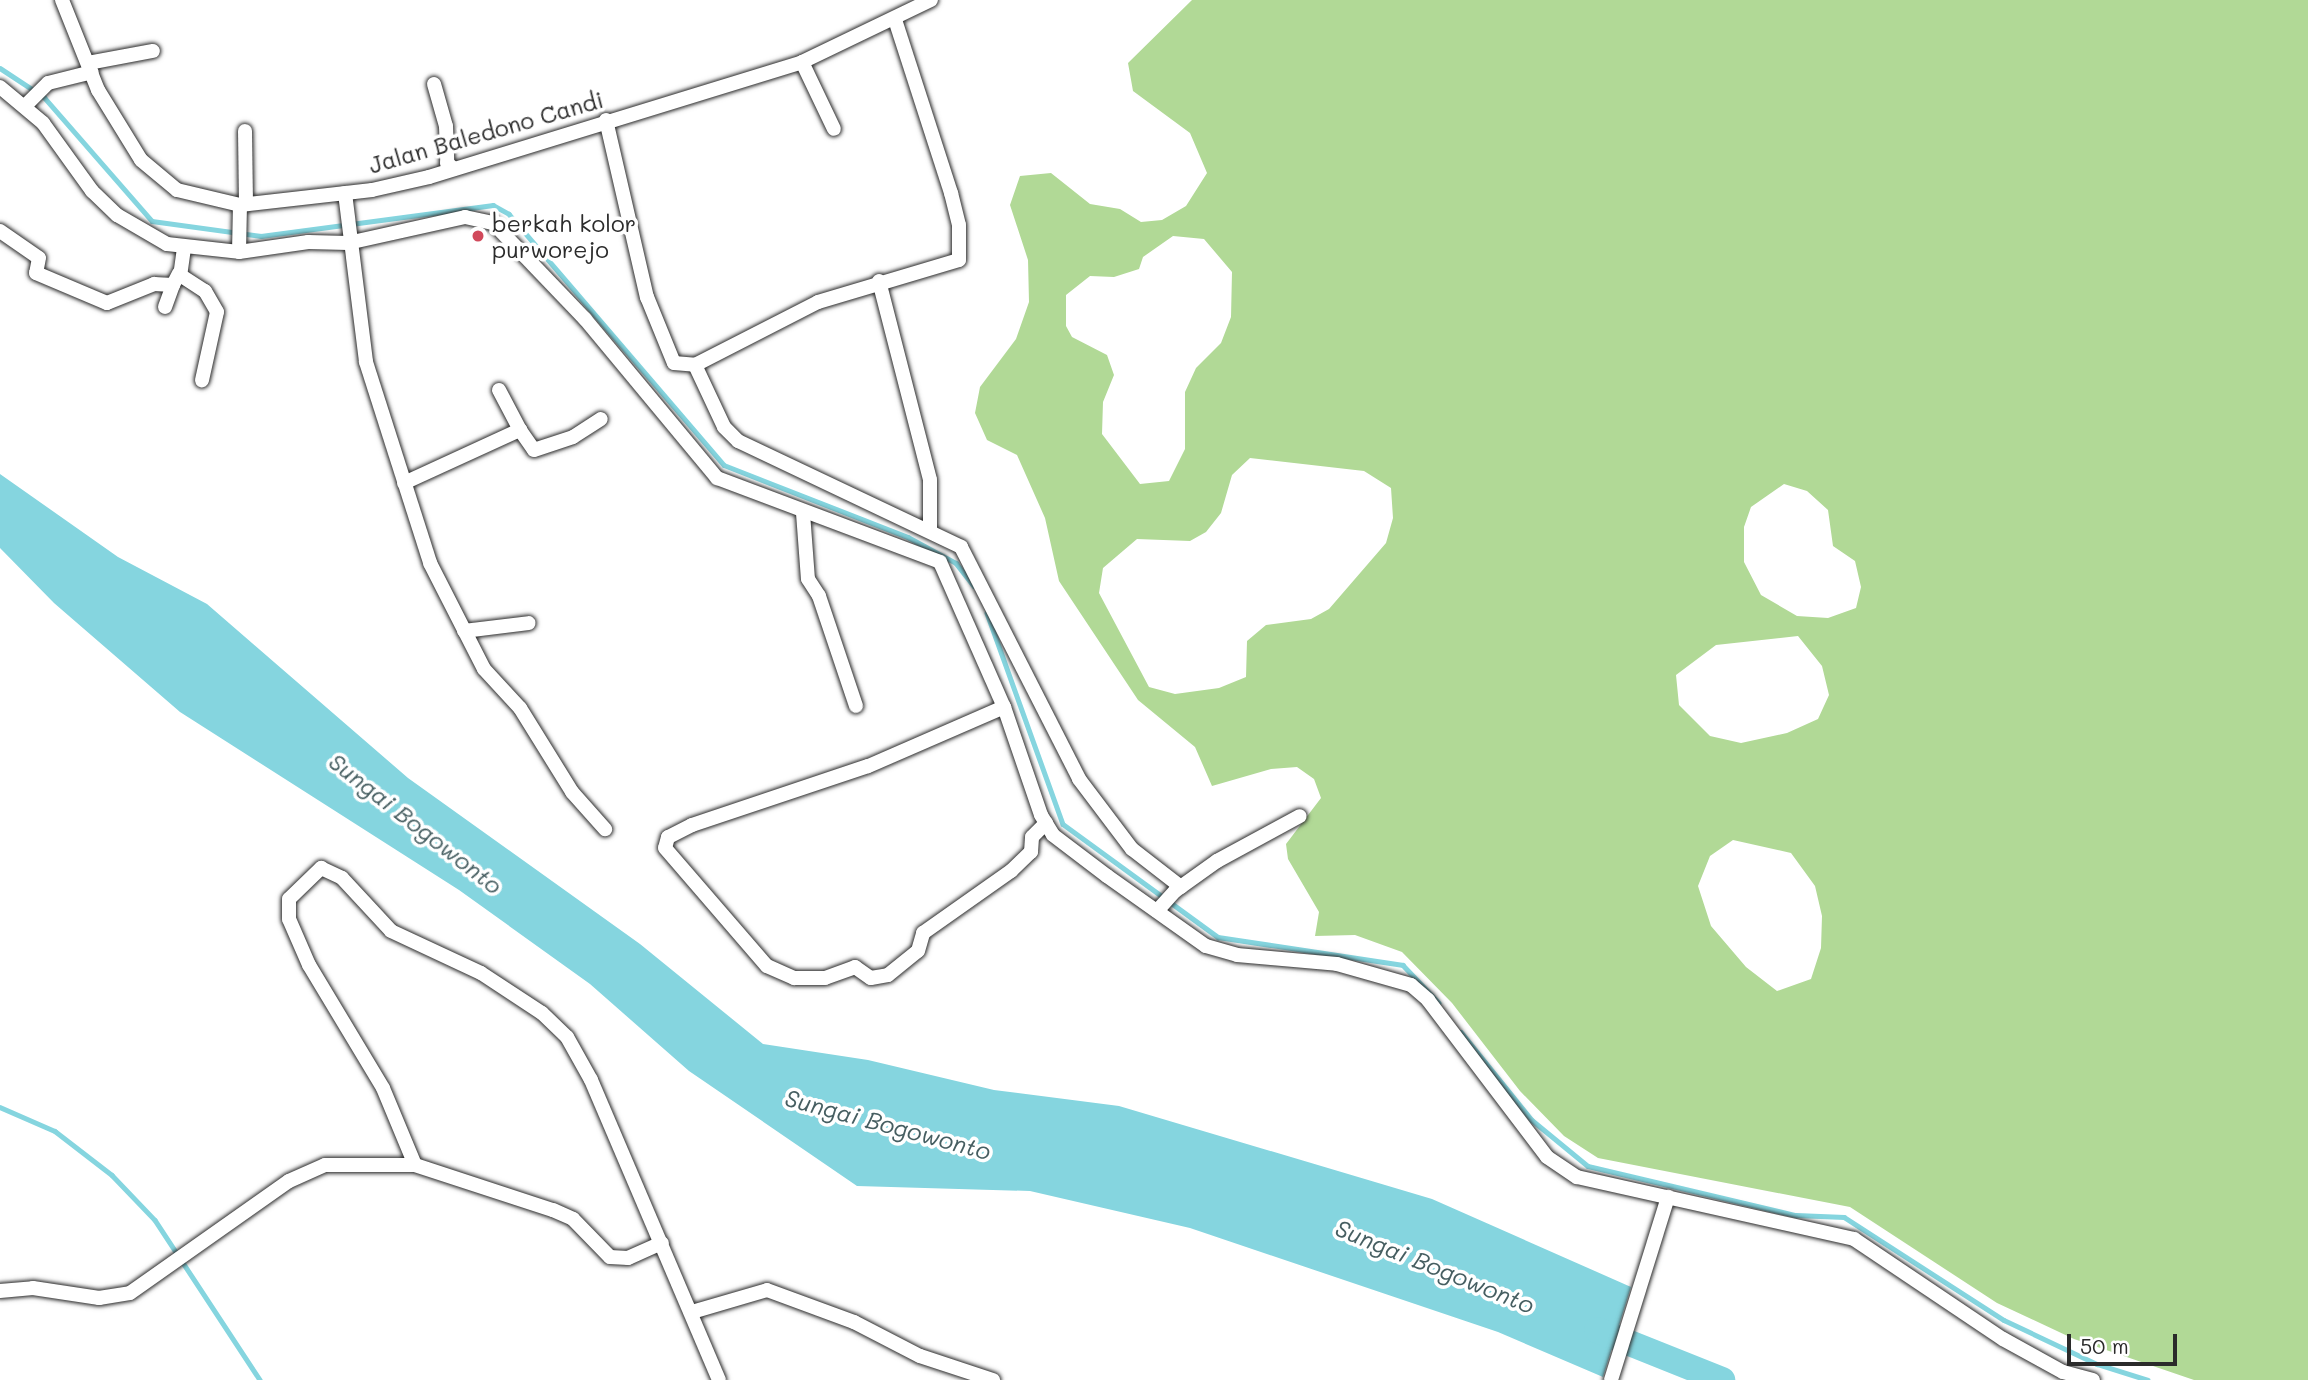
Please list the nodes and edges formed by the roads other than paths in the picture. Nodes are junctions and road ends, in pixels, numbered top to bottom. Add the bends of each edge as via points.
1 (62, 0) edge
2 (931, 0) edge
3 (895, 20) junction
4 (153, 51) dead end
5 (802, 62) junction
6 (90, 67) junction
7 (434, 84) dead end
8 (0, 87) edge
9 (27, 103) junction
10 (606, 120) junction
11 (834, 130) dead end
12 (245, 131) dead end
13 (454, 169) junction
14 (345, 193) junction
15 (242, 209) junction
16 (0, 231) edge
17 (347, 239) junction
18 (184, 248) junction
19 (239, 248) junction
20 (176, 279) junction
21 (879, 281) junction
22 (165, 307) dead end
23 (695, 365) junction
24 (202, 380) dead end
25 (499, 390) dead end
26 (601, 419) dead end
27 (520, 430) junction
28 (404, 483) junction
29 (803, 513) junction
30 (930, 531) junction
31 (529, 623) dead end
32 (464, 631) junction
33 (856, 706) dead end
34 (1004, 707) junction
35 (1300, 816) dead end
36 (1046, 823) junction
37 (605, 829) dead end
38 (1178, 889) junction
39 (1158, 909) junction
40 (415, 1166) junction
41 (1668, 1197) junction
42 (662, 1243) junction
43 (0, 1291) edge
44 (692, 1312) junction
45 (719, 1380) edge
46 (993, 1380) edge
47 (1611, 1380) edge
48 (2093, 1380) edge

1 - 6 street, Jalan Baledono Candi
2 - 3 street, Jalan Baledono Candi
3 - 5 street, Jalan Baledono Candi
3 - 21 street via 951,193 961,253 955,264
4 - 6 street
5 - 10 street, Jalan Baledono Candi
5 - 11 street
6 - 9 street via 48,83
6 - 15 street, Jalan Baledono Candi via 109,112 156,176 186,194
7 - 13 street via 446,126 447,163
8 - 9 street
9 - 18 street via 117,215 144,234
10 - 13 street, Jalan Baledono Candi
10 - 23 street via 647,297 674,363
12 - 15 street
13 - 14 street, Jalan Baledono Candi
14 - 15 street, Jalan Baledono Candi
14 - 17 street
15 - 19 street
16 - 20 street via 39,258 36,273 107,303
17 - 19 street
17 - 28 street via 366,362
17 - 29 street via 465,217 493,223 585,319 717,478
18 - 19 street
18 - 20 street
20 - 22 street
20 - 24 street via 205,291 217,312
21 - 23 street via 818,302
21 - 30 street via 930,480
23 - 30 street via 724,427 738,441
25 - 27 street
26 - 27 street via 570,438 534,450
27 - 28 street
28 - 32 street via 430,563
29 - 33 street via 808,579 820,596
29 - 34 street via 940,562
30 - 38 street via 951,539 969,559 1035,700 1110,824
31 - 32 street
32 - 37 street via 484,669 520,708 572,792
34 - 36 street via 1031,795
34 - 36 street via 868,765 692,825 668,837 665,848 767,965 794,978 825,978 855,967 871,978 888,975 918,951 923,933 1011,871 1031,852 1037,828
35 - 38 street
36 - 39 street via 1061,841
38 - 39 street
39 - 41 street via 1223,952 1337,964 1411,985 1428,1000 1547,1157 1590,1182
40 - 42 street via 566,1215 610,1257 628,1258
40 - 42 street via 383,1088 309,965 289,919 289,899 321,868 342,878 391,931 481,973 559,1027 591,1080
40 - 43 street via 325,1166 304,1172 123,1296
41 - 47 street
41 - 48 street via 1854,1238 2003,1339 2063,1371
42 - 44 street
44 - 45 street
44 - 46 street via 767,1290 854,1322 920,1356

